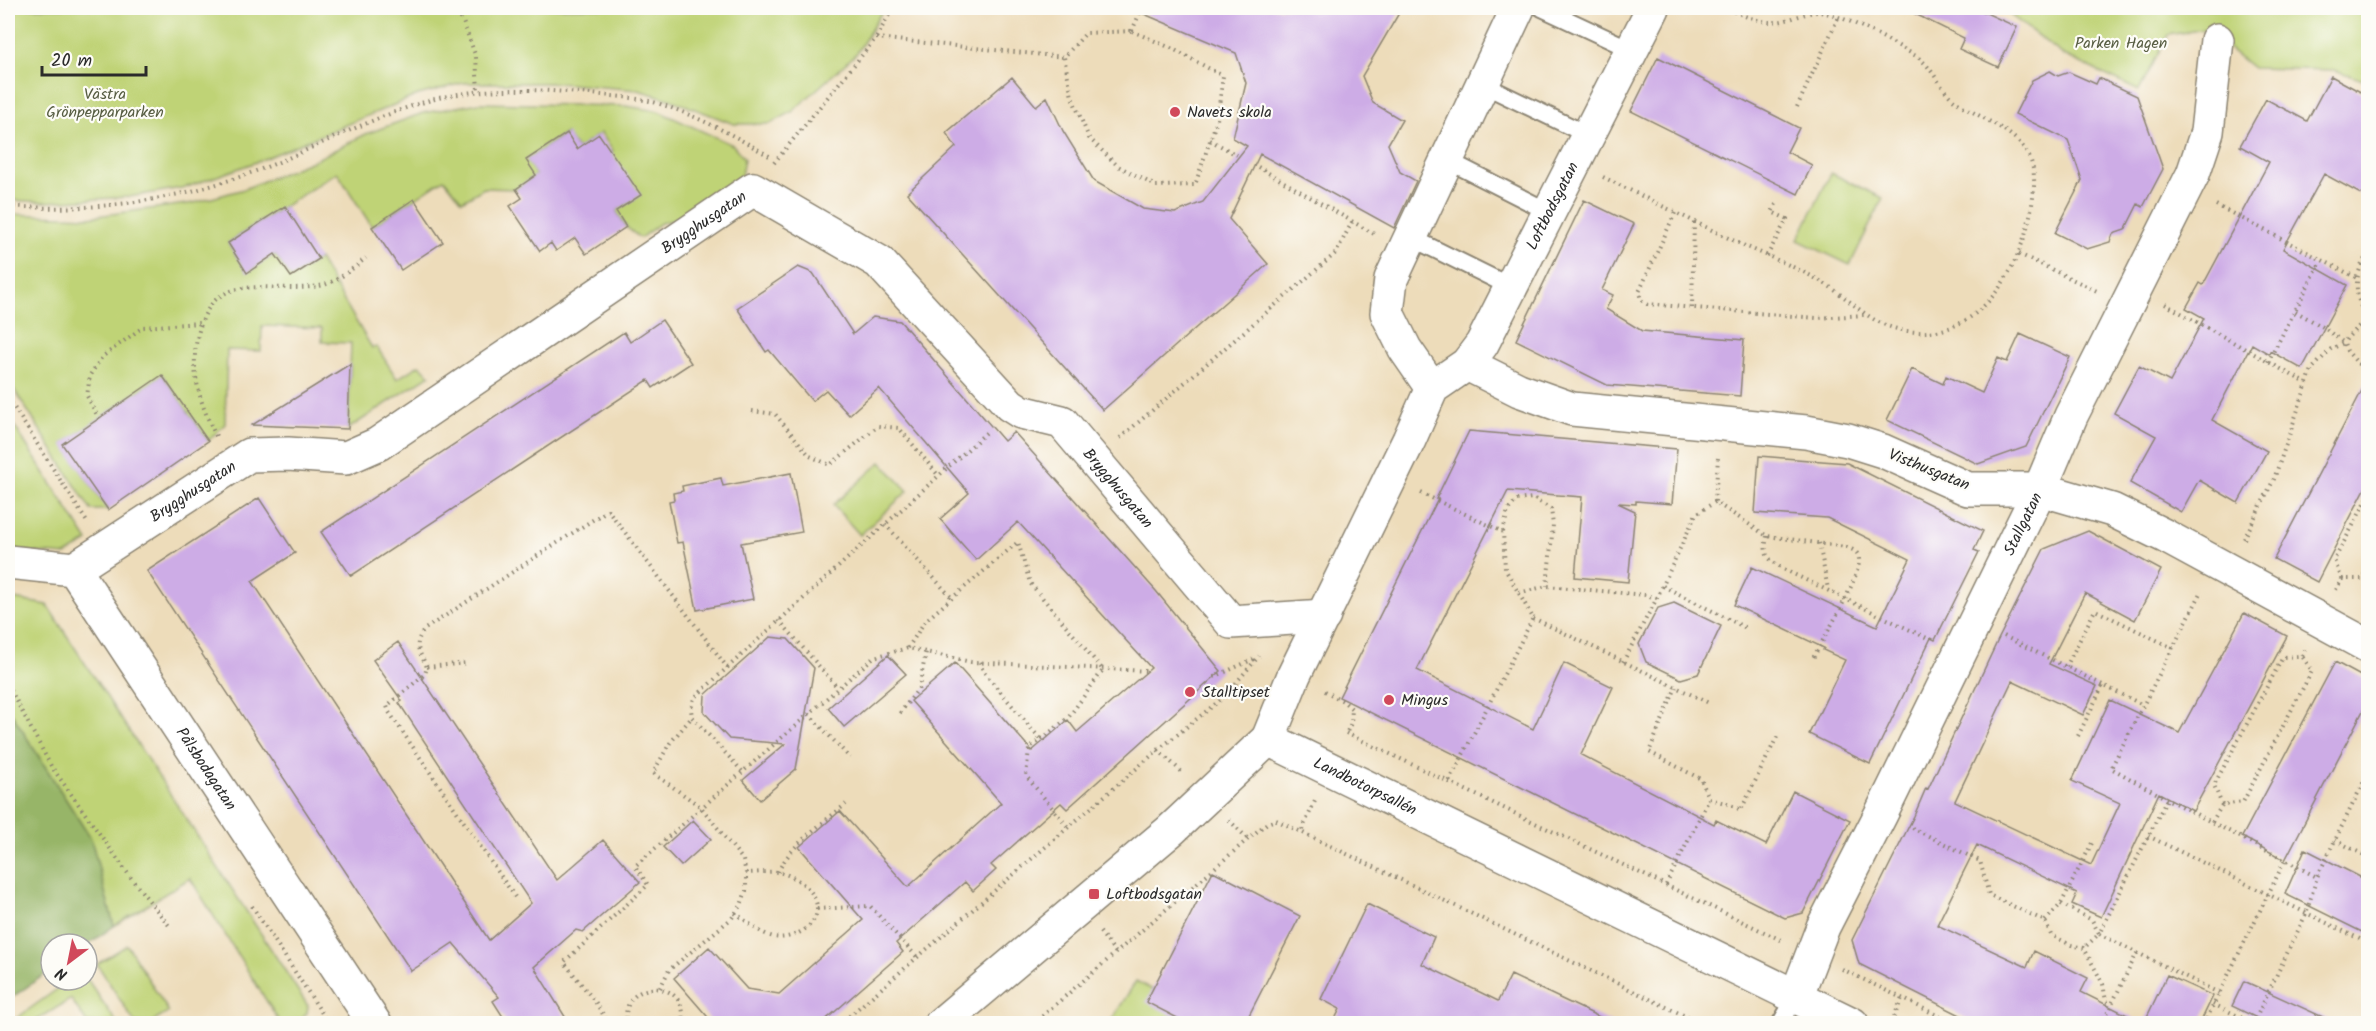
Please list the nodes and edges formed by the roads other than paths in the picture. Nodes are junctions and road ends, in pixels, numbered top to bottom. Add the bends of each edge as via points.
1 (1518, 8) edge
2 (1542, 8) edge
3 (1653, 8) edge
4 (2217, 40) dead end
5 (1632, 50) junction
6 (1482, 84) junction
7 (1581, 149) junction
8 (1447, 160) junction
9 (1549, 212) junction
10 (1407, 244) junction
11 (1511, 287) junction
12 (1467, 364) junction
13 (1432, 388) junction
14 (2040, 489) junction
15 (8, 562) edge
16 (74, 569) junction
17 (1323, 616) junction
18 (2368, 646) edge
19 (1268, 739) junction
20 (1788, 1010) edge
21 (375, 1023) edge
22 (941, 1023) edge
23 (1852, 1023) edge

1 - 6 street
2 - 5 lane
3 - 5 street, Loftbodsgatan
4 - 14 street, Stallgatan via 2207,132 2193,174 2071,416
5 - 7 street, Loftbodsgatan
6 - 7 lane
6 - 8 street
7 - 9 street, Loftbodsgatan
8 - 9 lane
8 - 10 street
9 - 11 street, Loftbodsgatan
10 - 11 lane
10 - 13 street via 1391,279 1387,313 1405,349
11 - 12 street, Loftbodsgatan via 1482,344
12 - 13 street, Loftbodsgatan
12 - 14 street, Visthusgatan via 1519,390 1572,409 1806,432 1883,451 1968,489
13 - 17 street
14 - 18 street, Visthusgatan via 2112,510
14 - 20 street, Stallgatan via 1823,927
15 - 16 street
16 - 17 street, Brygghusgatan via 249,455 346,458 378,444 753,189 879,262 1015,408 1062,422 1231,622
16 - 21 street, Pålsbodagatan
17 - 19 street
19 - 20 street, Landbotorpsallén
19 - 22 street via 1171,830
20 - 23 street, Landbotorpsallén

